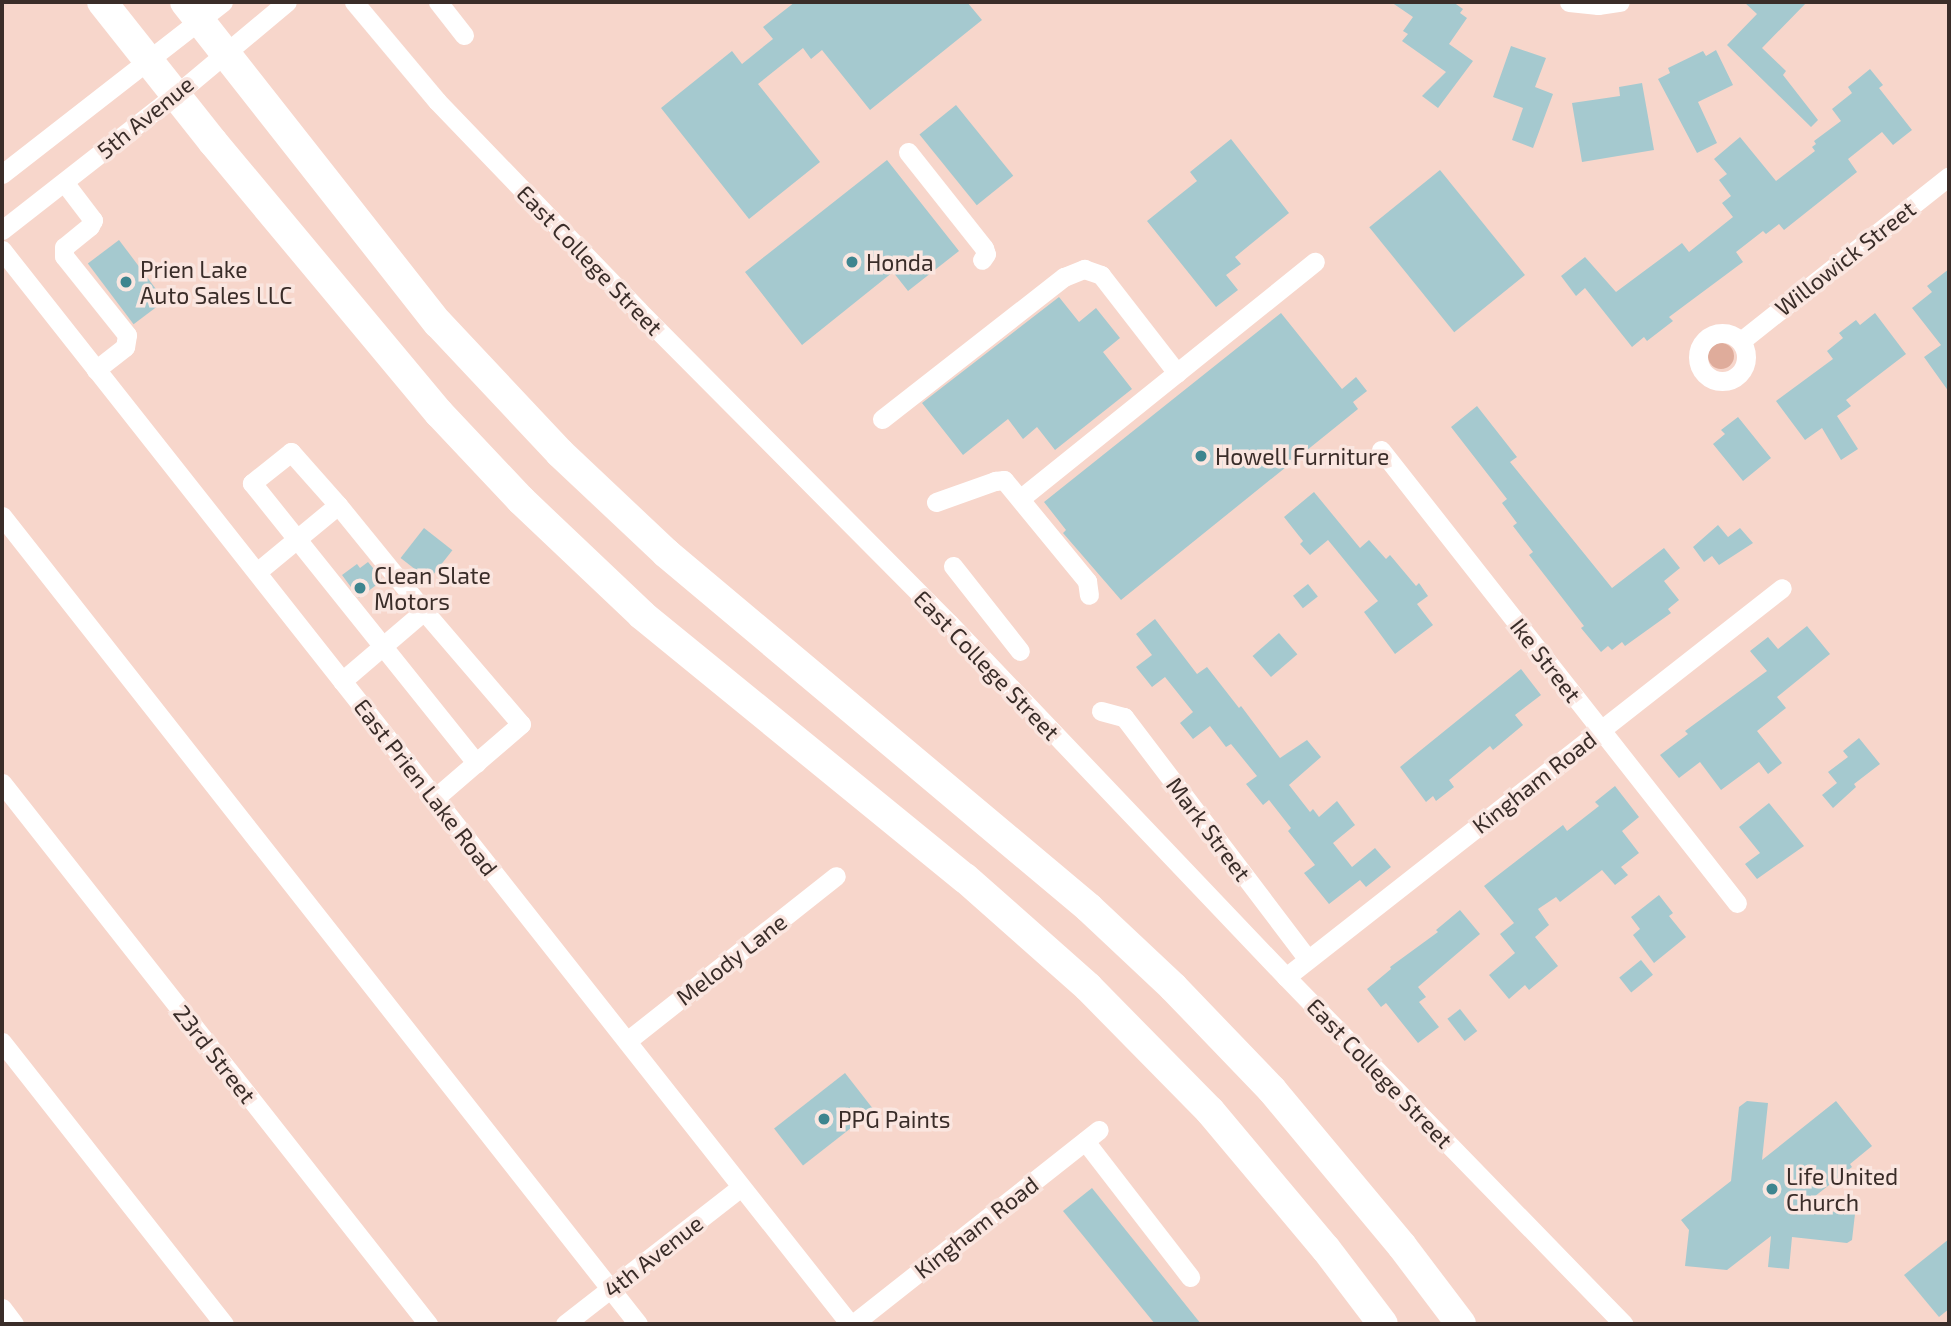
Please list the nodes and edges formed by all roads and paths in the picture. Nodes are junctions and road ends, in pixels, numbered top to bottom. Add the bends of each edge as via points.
1 (185, 2) edge
2 (223, 2) edge
3 (287, 2) edge
4 (354, 2) edge
5 (438, 2) edge
6 (1569, 2) edge
7 (1620, 2) edge
8 (104, 4) edge
9 (464, 35) dead end
10 (908, 152) dead end
11 (2, 174) edge
12 (1949, 176) edge
13 (64, 182) junction
14 (2, 230) edge
15 (2, 250) edge
16 (982, 260) dead end
17 (1315, 262) dead end
18 (1741, 341) dead end
19 (96, 370) junction
20 (1177, 373) junction
21 (882, 419) dead end
22 (1381, 450) dead end
23 (1021, 498) junction
24 (936, 502) dead end
25 (338, 505) junction
26 (2, 516) edge
27 (296, 539) junction
28 (953, 566) dead end
29 (257, 572) junction
30 (1782, 588) dead end
31 (1089, 594) dead end
32 (424, 611) junction
33 (382, 647) junction
34 (1020, 651) dead end
35 (342, 681) junction
36 (1101, 711) dead end
37 (1601, 730) junction
38 (477, 763) junction
39 (2, 783) edge
40 (435, 798) junction
41 (836, 876) dead end
42 (1737, 903) dead end
43 (1308, 959) junction
44 (1286, 977) junction
45 (627, 1041) junction
46 (2, 1042) edge
47 (741, 1187) junction
48 (1190, 1277) dead end
49 (610, 1289) junction
50 (2, 1308) edge
51 (14, 1324) edge
52 (224, 1324) edge
53 (428, 1324) edge
54 (565, 1324) edge
55 (638, 1324) edge
56 (851, 1324) edge
57 (1383, 1324) edge
58 (1461, 1324) edge
59 (1624, 1324) edge

1 - 58 highway via 438,323 560,453 676,561 1089,908 1173,987 1281,1100
2 - 11 street, 5th Avenue
3 - 13 street, 5th Avenue
4 - 44 street, East College Street via 437,101 949,623
5 - 9 street
6 - 7 street
8 - 57 highway via 439,413 521,500 642,615 965,878 1088,988 1210,1111
10 - 16 street via 984,248
12 - 18 street, Willowick Street
13 - 14 street, 5th Avenue
13 - 19 street via 93,220 64,247 64,256 127,335 125,347
15 - 19 street, East Prien Lake Road
17 - 20 street
19 - 29 street, East Prien Lake Road
20 - 21 street via 1101,275 1084,269 1064,277
20 - 23 street
22 - 37 street, Ike Street
23 - 24 street via 1004,480
23 - 31 street via 1087,581
25 - 27 street
25 - 27 street via 290,452 252,483
25 - 32 street
26 - 49 street
27 - 29 street
27 - 33 street
28 - 34 street
29 - 35 street, East Prien Lake Road
30 - 37 street, Kingham Road
32 - 33 street
32 - 38 street via 521,724
33 - 35 street
33 - 38 street
35 - 40 street, East Prien Lake Road
36 - 43 street, Mark Street via 1124,717
37 - 42 street, Ike Street
37 - 43 street, Kingham Road
38 - 40 street
39 - 53 street, 23rd Street
40 - 45 street, East Prien Lake Road
41 - 45 street, Melody Lane
43 - 44 street, Kingham Road
44 - 59 street, East College Street
45 - 47 street, East Prien Lake Road
46 - 52 street
47 - 49 street, 4th Avenue
47 - 56 street, East Prien Lake Road
48 - 56 street, Kingham Road via 1092,1135
49 - 54 street, 4th Avenue
49 - 55 street
50 - 51 street

